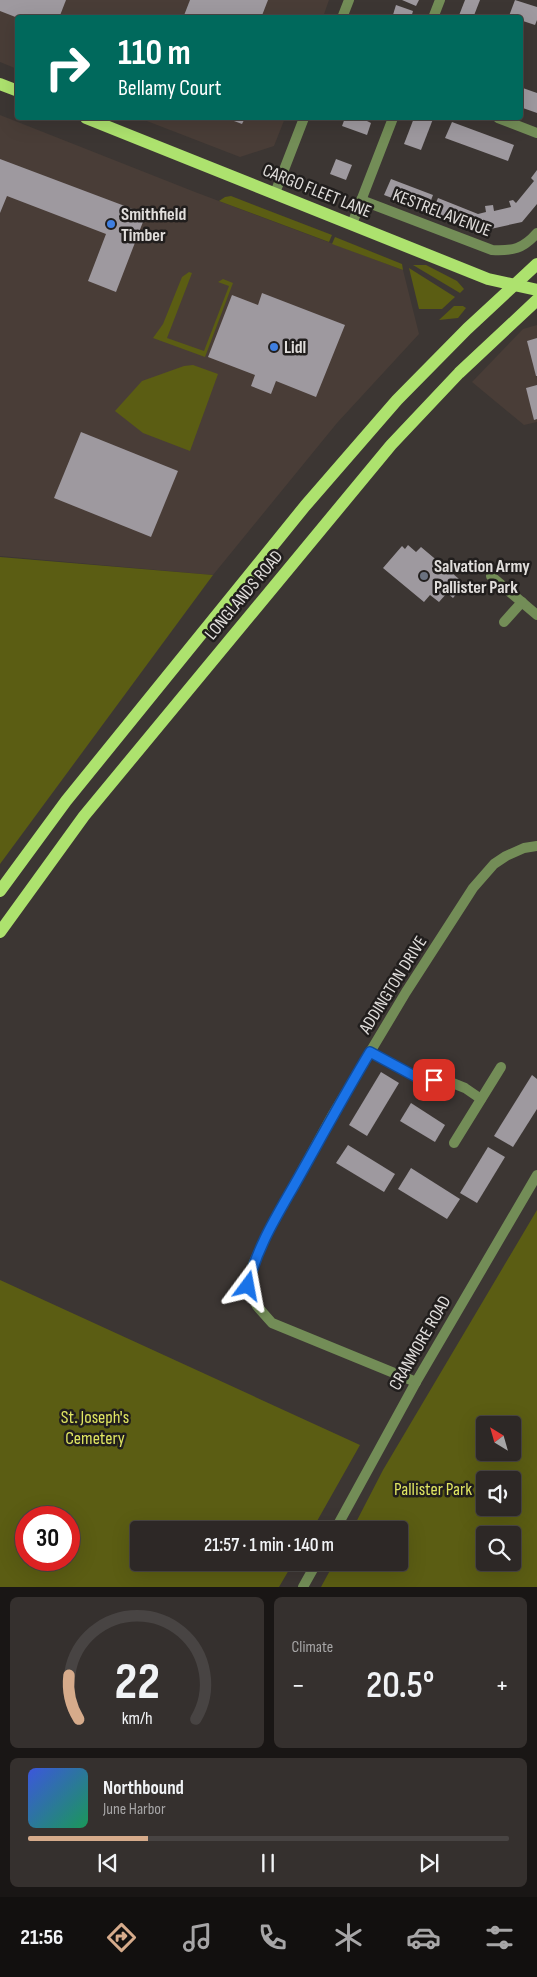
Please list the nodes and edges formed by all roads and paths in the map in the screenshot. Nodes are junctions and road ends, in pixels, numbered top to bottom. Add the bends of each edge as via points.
1 (349, 0) edge
2 (440, 0) edge
3 (343, 15) edge
4 (434, 15) edge
5 (0, 84) edge
6 (15, 90) edge
7 (91, 120) edge
8 (303, 120) edge
9 (392, 120) edge
10 (503, 120) edge
11 (537, 133) edge
12 (275, 193) junction
13 (361, 200) junction
14 (352, 224) junction
15 (537, 232) edge
16 (537, 264) edge
17 (514, 285) junction
18 (537, 290) edge
19 (537, 300) edge
20 (491, 576) dead end
21 (522, 602) junction
22 (537, 615) edge
23 (504, 622) dead end
24 (537, 846) edge
25 (0, 891) edge
26 (0, 932) edge
27 (370, 1052) junction
28 (501, 1067) dead end
29 (481, 1099) junction
30 (454, 1143) dead end
31 (537, 1175) edge
32 (416, 1382) junction
33 (341, 1521) edge
34 (312, 1571) edge
35 (303, 1587) edge

1 - 3 street
2 - 4 street
5 - 6 main road
7 - 12 main road, CARGO FLEET LANE
8 - 12 street
9 - 13 street
10 - 11 street
12 - 14 main road, CARGO FLEET LANE
13 - 14 street
13 - 15 street, KESTREL AVENUE via 492,250 518,248 528,243
14 - 17 main road, CARGO FLEET LANE via 488,278
16 - 17 main road, LONGLANDS ROAD
17 - 18 main road, CARGO FLEET LANE
17 - 25 main road, LONGLANDS ROAD via 397,400 305,506 66,801
19 - 26 main road, LONGLANDS ROAD via 459,373 391,444 84,816
20 - 21 street
21 - 22 street
21 - 23 street
24 - 27 street, ADDINGTON DRIVE via 506,856 482,876
27 - 29 street via 420,1079 450,1082
27 - 32 street, ADDINGTON DRIVE via 266,1236 253,1264 248,1286 257,1306 272,1323
28 - 29 street
29 - 30 street
31 - 32 street, CRANMORE ROAD
32 - 33 street, CRANMORE ROAD
34 - 35 street

